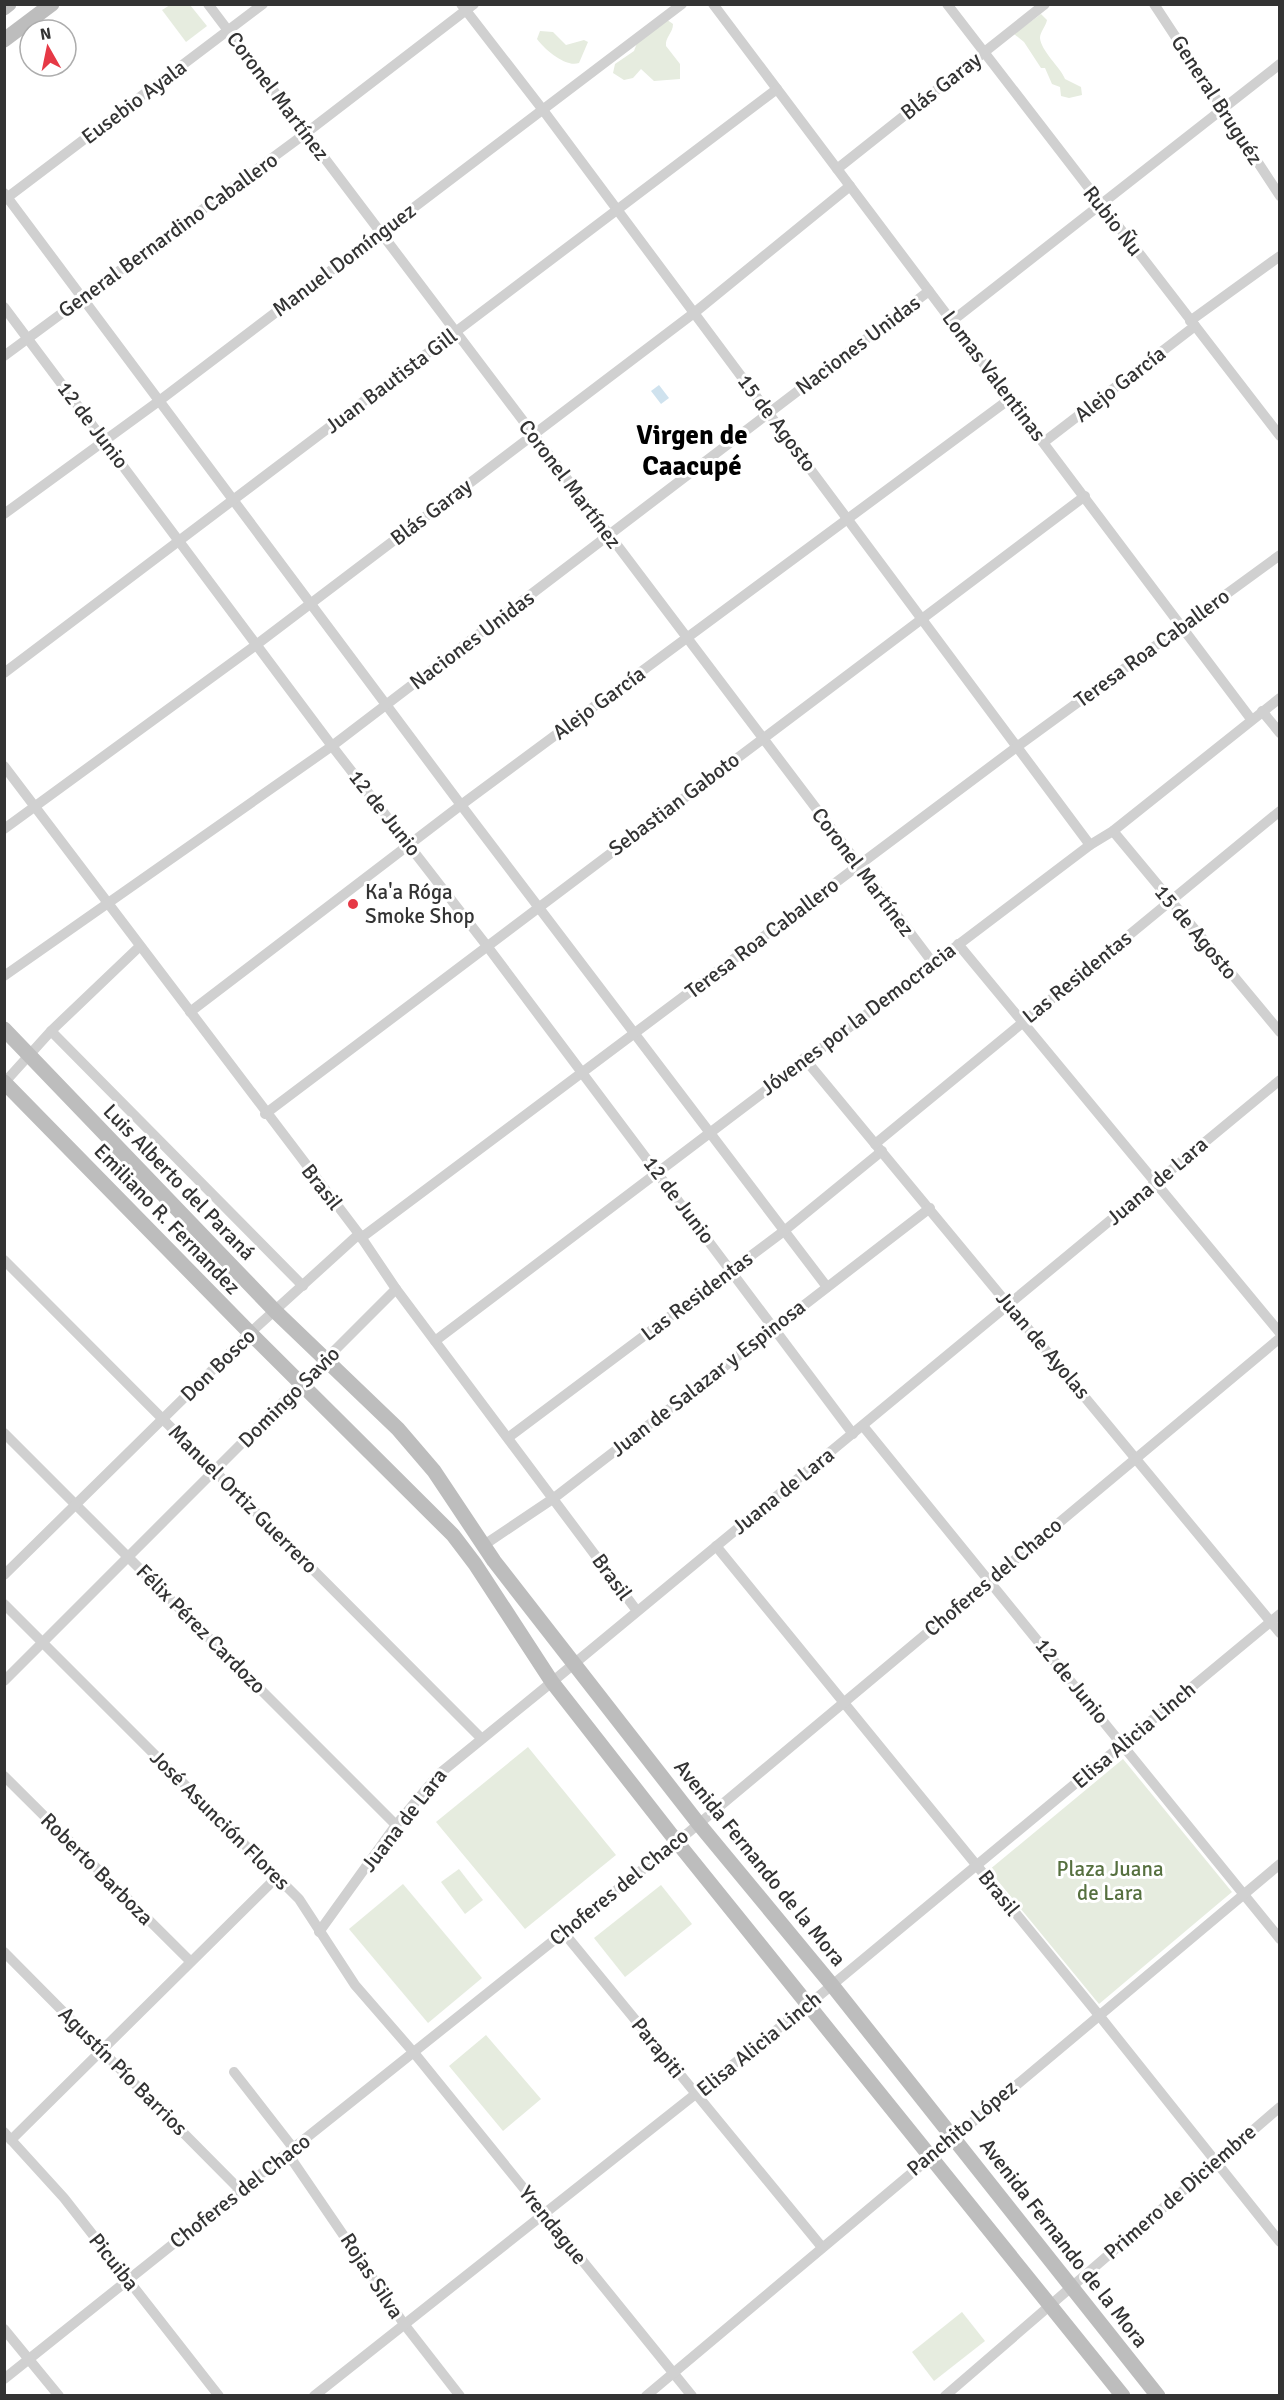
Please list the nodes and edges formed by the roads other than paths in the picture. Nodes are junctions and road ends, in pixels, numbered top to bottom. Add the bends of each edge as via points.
1 (9, 4) edge
2 (52, 4) edge
3 (208, 4) edge
4 (263, 4) edge
5 (682, 4) edge
6 (728, 4) edge
7 (948, 4) edge
8 (1045, 4) edge
9 (1154, 4) edge
10 (466, 7) edge
11 (4, 8) edge
12 (716, 8) edge
13 (228, 31) junction
14 (4, 40) edge
15 (984, 52) junction
16 (1280, 64) edge
17 (777, 89) junction
18 (1223, 108) junction
19 (543, 110) junction
20 (306, 133) junction
21 (837, 169) junction
22 (850, 186) junction
23 (1280, 195) edge
24 (6, 197) edge
25 (1100, 206) junction
26 (617, 211) junction
27 (381, 232) junction
28 (1280, 256) edge
29 (930, 291) junction
30 (82, 299) junction
31 (4, 307) edge
32 (694, 313) junction
33 (952, 321) junction
34 (1193, 323) junction
35 (456, 332) junction
36 (28, 339) junction
37 (4, 356) edge
38 (1011, 398) junction
39 (159, 401) junction
40 (769, 413) junction
41 (533, 435) junction
42 (1280, 436) edge
43 (104, 441) junction
44 (1044, 442) junction
45 (1085, 496) junction
46 (233, 501) junction
47 (4, 514) edge
48 (848, 518) junction
49 (609, 536) junction
50 (181, 542) junction
51 (1280, 555) edge
52 (310, 604) junction
53 (924, 619) junction
54 (1183, 626) junction
55 (686, 639) junction
56 (256, 645) junction
57 (4, 673) edge
58 (1280, 698) edge
59 (387, 705) junction
60 (1262, 711) junction
61 (1251, 719) junction
62 (1280, 733) edge
63 (762, 737) junction
64 (332, 746) junction
65 (1018, 746) junction
66 (4, 766) edge
67 (461, 805) junction
68 (37, 808) junction
69 (1280, 811) edge
70 (4, 829) edge
71 (1113, 831) junction
72 (1090, 844) junction
73 (409, 845) junction
74 (858, 865) junction
75 (1171, 901) junction
76 (109, 904) junction
77 (538, 907) junction
78 (958, 944) junction
79 (487, 946) junction
80 (139, 947) junction
81 (933, 963) junction
82 (4, 976) edge
83 (190, 1012) junction
84 (1023, 1021) junction
85 (4, 1029) edge
86 (51, 1030) junction
87 (1280, 1032) edge
88 (635, 1034) junction
89 (27, 1055) junction
90 (804, 1059) junction
91 (584, 1074) junction
92 (1280, 1080) edge
93 (5, 1083) edge
94 (265, 1114) junction
95 (709, 1132) junction
96 (878, 1148) junction
97 (658, 1172) junction
98 (1156, 1182) junction
99 (930, 1208) junction
100 (784, 1231) junction
101 (360, 1236) junction
102 (4, 1260) edge
103 (731, 1271) junction
104 (303, 1286) junction
105 (827, 1287) junction
106 (396, 1289) junction
107 (1008, 1304) junction
108 (276, 1312) junction
109 (774, 1327) junction
110 (250, 1333) junction
111 (1280, 1333) edge
112 (1280, 1338) edge
113 (435, 1341) junction
114 (326, 1362) junction
115 (301, 1385) junction
116 (162, 1419) junction
117 (863, 1426) junction
118 (4, 1433) edge
119 (853, 1434) junction
120 (509, 1437) junction
121 (1136, 1457) junction
122 (214, 1471) junction
123 (554, 1498) junction
124 (74, 1504) junction
125 (484, 1545) junction
126 (716, 1546) junction
127 (129, 1557) junction
128 (4, 1575) edge
129 (989, 1579) junction
130 (4, 1604) edge
131 (637, 1611) junction
132 (1280, 1614) edge
133 (1270, 1622) junction
134 (1280, 1633) edge
135 (43, 1643) junction
136 (573, 1663) junction
137 (4, 1682) edge
138 (552, 1683) junction
139 (846, 1703) junction
140 (482, 1738) junction
141 (1123, 1743) junction
142 (4, 1776) edge
143 (698, 1823) junction
144 (396, 1825) junction
145 (677, 1842) junction
146 (1280, 1864) edge
147 (976, 1866) junction
148 (277, 1877) junction
149 (1244, 1893) junction
150 (319, 1932) junction
151 (564, 1933) junction
152 (1280, 1939) edge
153 (4, 1952) edge
154 (190, 1961) junction
155 (832, 1985) junction
156 (808, 2005) junction
157 (1098, 2014) junction
158 (101, 2049) junction
159 (416, 2054) junction
160 (234, 2072) dead end
161 (696, 2094) junction
162 (1280, 2107) edge
163 (8, 2136) edge
164 (952, 2136) junction
165 (291, 2151) junction
166 (931, 2154) junction
167 (1215, 2163) junction
168 (241, 2191) junction
169 (543, 2214) junction
170 (1280, 2242) edge
171 (821, 2246) junction
172 (128, 2280) junction
173 (1071, 2287) junction
174 (1050, 2305) junction
175 (404, 2324) junction
176 (4, 2329) edge
177 (29, 2359) junction
178 (672, 2373) junction
179 (4, 2379) edge
180 (59, 2396) edge
181 (219, 2396) edge
182 (314, 2396) edge
183 (460, 2396) edge
184 (646, 2396) edge
185 (692, 2396) edge
186 (945, 2396) edge
187 (1123, 2396) edge
188 (1158, 2396) edge

1 - 11 main road
2 - 14 main road
3 - 13 street, Coronel Martínez
4 - 13 street, Eusebio Ayala
5 - 19 street, Manuel Domínguez
6 - 12 street
7 - 15 street, Rubio Ñu
8 - 15 street, Blás Garay
9 - 18 street, General Bruguéz
10 - 19 street, 15 de Agosto
10 - 20 street, General Bernardino Caballero
12 - 17 street, Lomas Valentinas
13 - 20 street, Coronel Martínez
13 - 24 street, Eusebio Ayala
15 - 21 street, Blás Garay
15 - 25 street, Rubio Ñu
16 - 18 street, Naciones Unidas
17 - 21 street, Lomas Valentinas
17 - 26 street, Juan Bautista Gill
18 - 23 street, General Bruguéz
18 - 25 street, Naciones Unidas
19 - 26 street, 15 de Agosto
19 - 27 street, Manuel Domínguez
20 - 27 street, Coronel Martínez
20 - 30 street, General Bernardino Caballero
21 - 22 street, Lomas Valentinas
22 - 29 street, Lomas Valentinas
22 - 32 street, Blás Garay
24 - 30 street
25 - 33 street, Naciones Unidas
25 - 34 street, Rubio Ñu
26 - 32 street, 15 de Agosto
26 - 35 street, Juan Bautista Gill
27 - 35 street, Coronel Martínez
27 - 39 street, Manuel Domínguez
28 - 34 street, Alejo García
29 - 33 street, Lomas Valentinas
29 - 40 street, Naciones Unidas
30 - 36 street, General Bernardino Caballero
30 - 39 street
31 - 36 street, 12 de Junio
32 - 40 street, 15 de Agosto
32 - 41 street, Blás Garay
33 - 38 street, Lomas Valentinas
34 - 42 street, Rubio Ñu
34 - 44 street, Alejo García
35 - 41 street, Coronel Martínez
35 - 46 street, Juan Bautista Gill
36 - 37 street, General Bernardino Caballero
36 - 43 street, 12 de Junio
38 - 44 street, Lomas Valentinas
38 - 48 street, Alejo García
39 - 43 street, Manuel Domínguez
39 - 46 street
40 - 48 street, 15 de Agosto
40 - 49 street, Naciones Unidas
41 - 49 street, Coronel Martínez
41 - 52 street, Blás Garay
43 - 47 street, Manuel Domínguez
43 - 50 street, 12 de Junio
44 - 45 street, Lomas Valentinas
45 - 53 street, Sebastian Gaboto
45 - 54 street, Lomas Valentinas
46 - 50 street, Juan Bautista Gill
46 - 52 street
48 - 53 street, 15 de Agosto
48 - 55 street, Alejo García
49 - 55 street, Coronel Martínez
49 - 59 street, Naciones Unidas
50 - 56 street, 12 de Junio
50 - 57 street, Juan Bautista Gill
51 - 54 street, Teresa Roa Caballero
52 - 56 street, Blás Garay
52 - 59 street
53 - 63 street, Sebastian Gaboto
53 - 65 street, 15 de Agosto
54 - 61 street, Lomas Valentinas
54 - 65 street, Teresa Roa Caballero
55 - 63 street, Coronel Martínez
55 - 67 street, Alejo García
56 - 64 street, 12 de Junio
56 - 68 street, Blás Garay
58 - 60 street, Jóvenes por la Democracia
59 - 64 street, Naciones Unidas
59 - 67 street
60 - 61 street, Jóvenes por la Democracia
60 - 62 street
61 - 71 street, Jóvenes por la Democracia
63 - 74 street, Coronel Martínez
63 - 77 street, Sebastian Gaboto
64 - 73 street, 12 de Junio
64 - 76 street, Naciones Unidas
65 - 72 street, 15 de Agosto
65 - 74 street, Teresa Roa Caballero
66 - 68 street, Brasil
67 - 73 street, Alejo García
67 - 77 street
68 - 70 street, Blás Garay
68 - 76 street, Brasil
69 - 75 street, Las Residentas
71 - 72 street, Jóvenes por la Democracia
71 - 75 street, 15 de Agosto
72 - 78 street, Jóvenes por la Democracia
73 - 79 street, 12 de Junio
73 - 83 street, Alejo García
74 - 81 street, Coronel Martínez
74 - 88 street, Teresa Roa Caballero
75 - 84 street, Las Residentas
75 - 87 street, 15 de Agosto
76 - 80 street, Brasil
76 - 82 street, Naciones Unidas
77 - 79 street, Sebastian Gaboto
77 - 88 street
78 - 81 street, Jóvenes por la Democracia
78 - 84 street
79 - 91 street, 12 de Junio
79 - 94 street, Sebastian Gaboto
80 - 83 street, Brasil
80 - 86 street
81 - 90 street, Jóvenes por la Democracia
83 - 94 street, Brasil
84 - 96 street, Las Residentas
84 - 98 street
85 - 89 main road, Luis Alberto del Paraná
86 - 89 street
86 - 104 street
88 - 91 street, Teresa Roa Caballero
88 - 95 street
89 - 93 street
89 - 108 main road, Luis Alberto del Paraná
90 - 95 street, Jóvenes por la Democracia
90 - 96 street, Juan de Ayolas
91 - 97 street, 12 de Junio
91 - 101 street, Teresa Roa Caballero
92 - 98 street, Juana de Lara
93 - 110 main road, Emiliano R. Fernandez
94 - 101 street, Brasil
95 - 97 street, Jóvenes por la Democracia
95 - 100 street
96 - 99 street, Juan de Ayolas
96 - 100 street, Las Residentas
97 - 103 street, 12 de Junio
97 - 113 street, Jóvenes por la Democracia
98 - 107 street, Juana de Lara
98 - 111 street
99 - 105 street, Juan de Salazar y Espinosa
99 - 107 street, Juan de Ayolas
100 - 103 street, Las Residentas
100 - 105 street
101 - 104 street, Don Bosco
101 - 106 street, Brasil
102 - 116 street, Manuel Ortiz Guerrero
103 - 109 street, 12 de Junio
103 - 120 street, Las Residentas
104 - 108 street, Don Bosco
105 - 109 street, Juan de Salazar y Espinosa
106 - 113 street, Brasil
106 - 114 street, Domingo Savio
107 - 117 street, Juana de Lara
107 - 121 street, Juan de Ayolas
108 - 110 street, Don Bosco
108 - 114 main road, Luis Alberto del Paraná
109 - 119 street, 12 de Junio
109 - 123 street, Juan de Salazar y Espinosa
110 - 115 main road, Emiliano R. Fernandez
110 - 116 street, Don Bosco
112 - 121 street, Choferes del Chaco
113 - 120 street, Brasil
114 - 115 street, Domingo Savio
114 - 125 main road, Avenida Fernando de la Mora via 398,1429 434,1471
115 - 122 street, Domingo Savio
115 - 138 main road via 453,1535
116 - 122 street, Manuel Ortiz Guerrero
116 - 124 street, Don Bosco
117 - 119 street, Juana de Lara
117 - 129 street, 12 de Junio
118 - 124 street, Félix Pérez Cardozo
119 - 126 street, Juana de Lara
120 - 123 street, Brasil
121 - 129 street, Choferes del Chaco
121 - 133 street, Juan de Ayolas
122 - 127 street, Domingo Savio
122 - 140 street, Manuel Ortiz Guerrero
123 - 125 street, Juan de Salazar y Espinosa
123 - 131 street, Brasil
124 - 127 street, Félix Pérez Cardozo
124 - 128 street, Don Bosco
125 - 136 main road, Avenida Fernando de la Mora
126 - 131 street, Juana de Lara
126 - 139 street, Brasil
127 - 135 street, Domingo Savio
127 - 144 street, Félix Pérez Cardozo
129 - 139 street, Choferes del Chaco
129 - 141 street, 12 de Junio
130 - 135 street, José Asunción Flores
131 - 136 street, Juana de Lara
132 - 133 street, Elisa Alicia Linch
133 - 134 street, Juan de Ayolas
133 - 141 street, Elisa Alicia Linch
135 - 137 street, Domingo Savio
135 - 148 street, José Asunción Flores
136 - 138 street, Juana de Lara
136 - 143 main road, Avenida Fernando de la Mora
138 - 140 street, Juana de Lara
138 - 145 main road
139 - 143 street, Choferes del Chaco
139 - 147 street, Brasil
140 - 144 street, Juana de Lara via 443,1769
141 - 147 street, Elisa Alicia Linch
141 - 149 street, 12 de Junio
142 - 154 street, Roberto Barboza
143 - 145 street, Choferes del Chaco
143 - 155 main road, Avenida Fernando de la Mora
144 - 150 street, Juana de Lara
145 - 151 street, Choferes del Chaco
145 - 156 main road
146 - 149 street, Panchito López
147 - 155 street, Elisa Alicia Linch
147 - 157 street, Brasil
148 - 150 street, José Asunción Flores via 299,1899
148 - 154 street
149 - 152 street, 12 de Junio
149 - 157 street, Panchito López
150 - 159 street, José Asunción Flores via 355,1985
151 - 159 street, Choferes del Chaco
151 - 161 street, Parapiti
153 - 158 street, Agustín Pío Barrios
154 - 158 street
155 - 156 street, Elisa Alicia Linch
155 - 164 main road, Avenida Fernando de la Mora
156 - 161 street, Elisa Alicia Linch
156 - 166 main road
157 - 164 street, Panchito López
157 - 167 street, Brasil
158 - 163 street
158 - 168 street, Agustín Pío Barrios
159 - 165 street, Choferes del Chaco
159 - 169 street, Yrendague
160 - 165 street, Rojas Silva
161 - 169 street, Elisa Alicia Linch
161 - 171 street, Parapiti
162 - 167 street, Primero de Diciembre
163 - 172 street, Picuiba via 64,2198
164 - 166 street, Panchito López
164 - 173 main road, Avenida Fernando de la Mora
165 - 168 street, Choferes del Chaco
165 - 175 street, Rojas Silva
166 - 171 street, Panchito López
166 - 174 main road
167 - 170 street, Brasil
167 - 173 street, Primero de Diciembre
168 - 172 street, Choferes del Chaco
169 - 175 street, Elisa Alicia Linch
169 - 178 street, Yrendague
171 - 178 street, Panchito López
172 - 177 street, Choferes del Chaco
172 - 181 street, Picuiba
173 - 174 street, Primero de Diciembre
173 - 188 main road, Avenida Fernando de la Mora
174 - 186 street, Primero de Diciembre
174 - 187 main road
175 - 182 street, Elisa Alicia Linch
175 - 183 street, Rojas Silva
176 - 177 street
177 - 179 street, Choferes del Chaco
177 - 180 street
178 - 184 street, Panchito López
178 - 185 street, Yrendague

